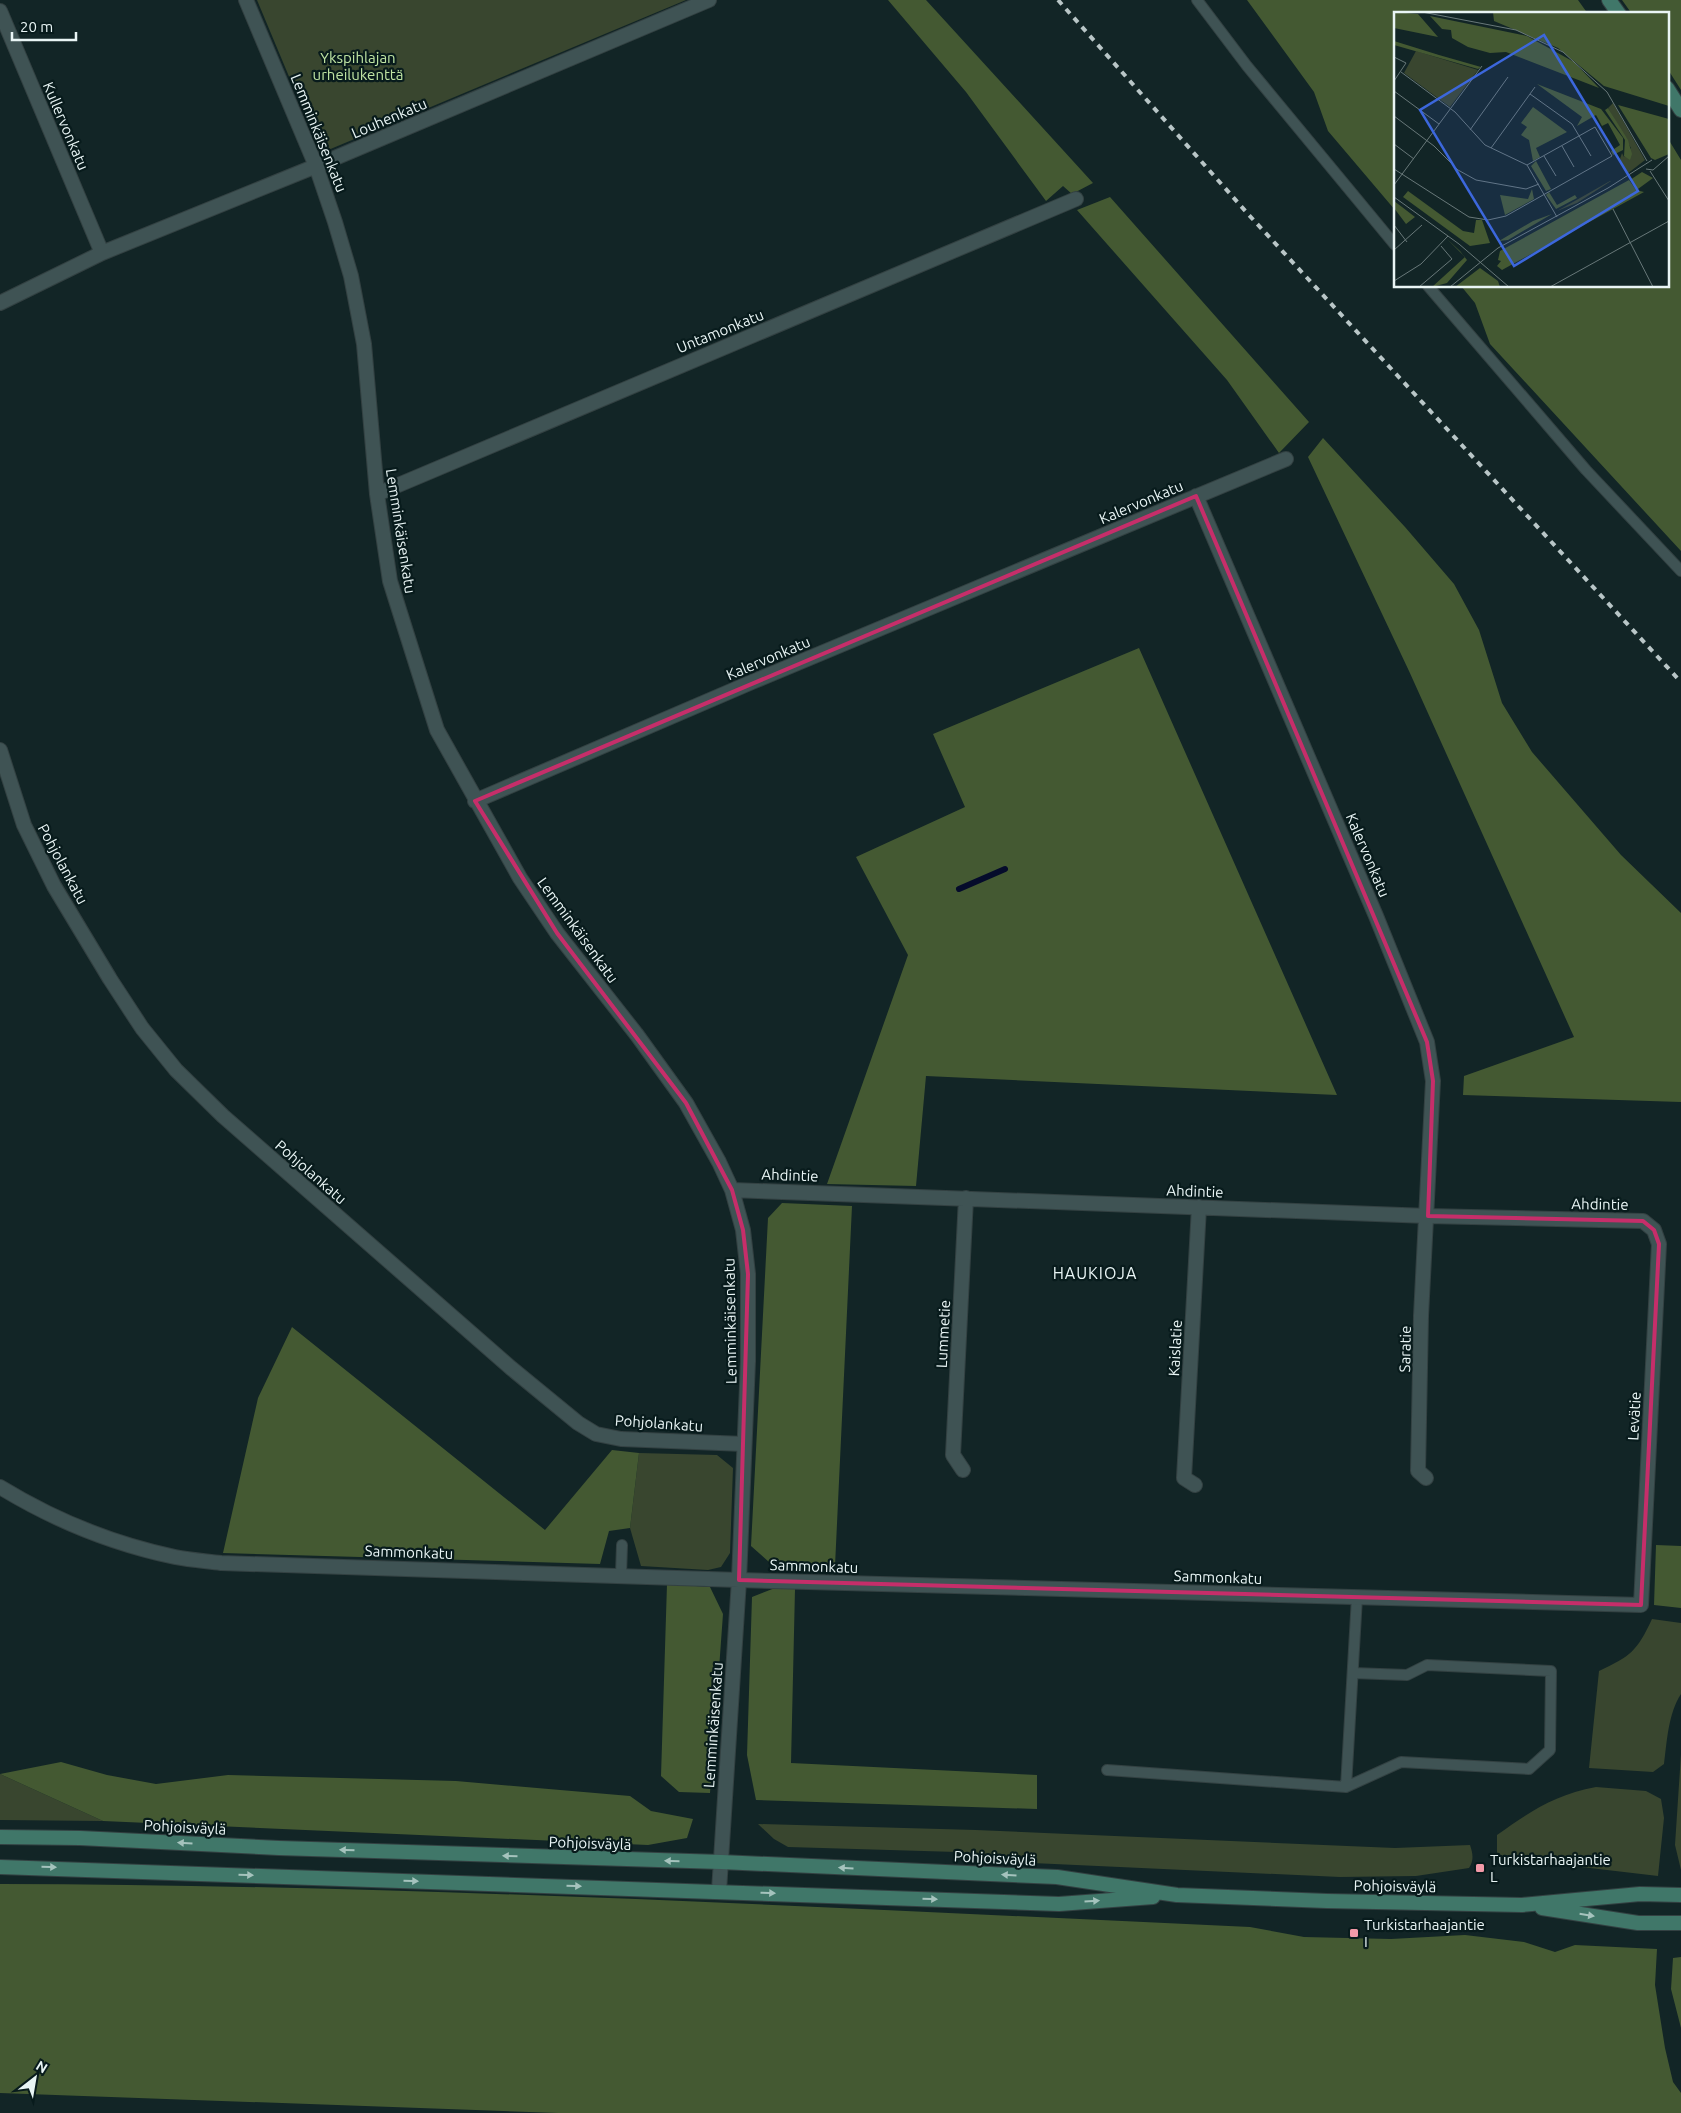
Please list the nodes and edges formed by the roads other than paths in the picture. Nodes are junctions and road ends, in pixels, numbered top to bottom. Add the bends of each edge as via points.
1 (246, 0) edge
2 (709, 0) edge
3 (1197, 0) edge
4 (1609, 0) edge
5 (0, 11) edge
6 (1617, 12) edge
7 (1668, 90) edge
8 (1681, 110) edge
9 (316, 166) junction
10 (1076, 199) dead end
11 (1394, 244) edge
12 (102, 254) junction
13 (1430, 288) edge
14 (0, 303) edge
15 (1286, 459) dead end
16 (377, 494) junction
17 (1196, 496) junction
18 (1681, 571) edge
19 (0, 750) edge
20 (475, 801) junction
21 (732, 1190) junction
22 (966, 1198) junction
23 (1199, 1207) junction
24 (1428, 1216) junction
25 (1654, 1230) joint
26 (744, 1444) junction
27 (963, 1470) dead end
28 (1426, 1478) dead end
29 (1195, 1485) dead end
30 (0, 1487) edge
31 (622, 1544) dead end
32 (621, 1575) junction
33 (738, 1580) junction
34 (1357, 1597) junction
35 (1641, 1605) joint
36 (1353, 1673) junction
37 (1107, 1770) dead end
38 (1346, 1787) junction
39 (0, 1837) edge
40 (721, 1862) junction
41 (0, 1867) edge
42 (719, 1891) junction
43 (1177, 1895) junction
44 (1681, 1895) edge
45 (1522, 1905) junction
46 (1681, 1923) edge

1 - 9 street, Lemminkäisenkatu
2 - 9 street, Louhenkatu
3 - 11 lane via 1247,66
4 - 6 main road
5 - 12 street, Kullervonkatu
7 - 8 main road
9 - 12 street, Louhenkatu
9 - 16 street, Lemminkäisenkatu via 350,276 364,344
10 - 16 street, Untamonkatu
12 - 14 street, Louhenkatu
13 - 18 lane via 1586,470
15 - 17 street
16 - 20 street, Lemminkäisenkatu via 390,581 408,644 437,730
17 - 20 street, Kalervonkatu
17 - 24 street, Kalervonkatu via 1428,1042 1433,1081
19 - 26 street, Pohjolankatu via 24,825 54,886 110,979 142,1028 223,1116 578,1424 596,1434 621,1439
20 - 21 street, Lemminkäisenkatu via 557,933 686,1103
21 - 22 street, Ahdintie
21 - 26 street, Lemminkäisenkatu via 743,1230 748,1274
22 - 23 street, Ahdintie
22 - 27 street, Lummetie via 953,1455
23 - 24 street, Ahdintie
23 - 29 street, Kaislatie via 1184,1478
24 - 25 street, Ahdintie via 1643,1221
24 - 28 street, Saratie via 1421,1316 1418,1471
25 - 35 street, Levätie via 1659,1244
26 - 33 street, Lemminkäisenkatu
30 - 32 street, Sammonkatu via 70,1524 124,1544 176,1557 230,1563
31 - 32 lane
32 - 33 street, Sammonkatu
33 - 34 street, Sammonkatu
33 - 40 street, Lemminkäisenkatu
34 - 35 street, Sammonkatu
34 - 36 lane
36 - 38 lane
36 - 38 lane via 1407,1674 1427,1665 1551,1671 1550,1750 1529,1769 1402,1762
37 - 38 lane
40 -> 39 main road, Pohjoisväylä
40 - 42 street, Lemminkäisenkatu
43 -> 40 main road, Pohjoisväylä via 1057,1877
41 -> 42 main road, Pohjoisväylä
42 -> 43 main road, Pohjoisväylä via 1059,1904
43 - 45 main road, Pohjoisväylä
44 - 45 main road, Pohjoisväylä via 1640,1894
45 -> 46 main road, Pohjoisväylä via 1638,1923

